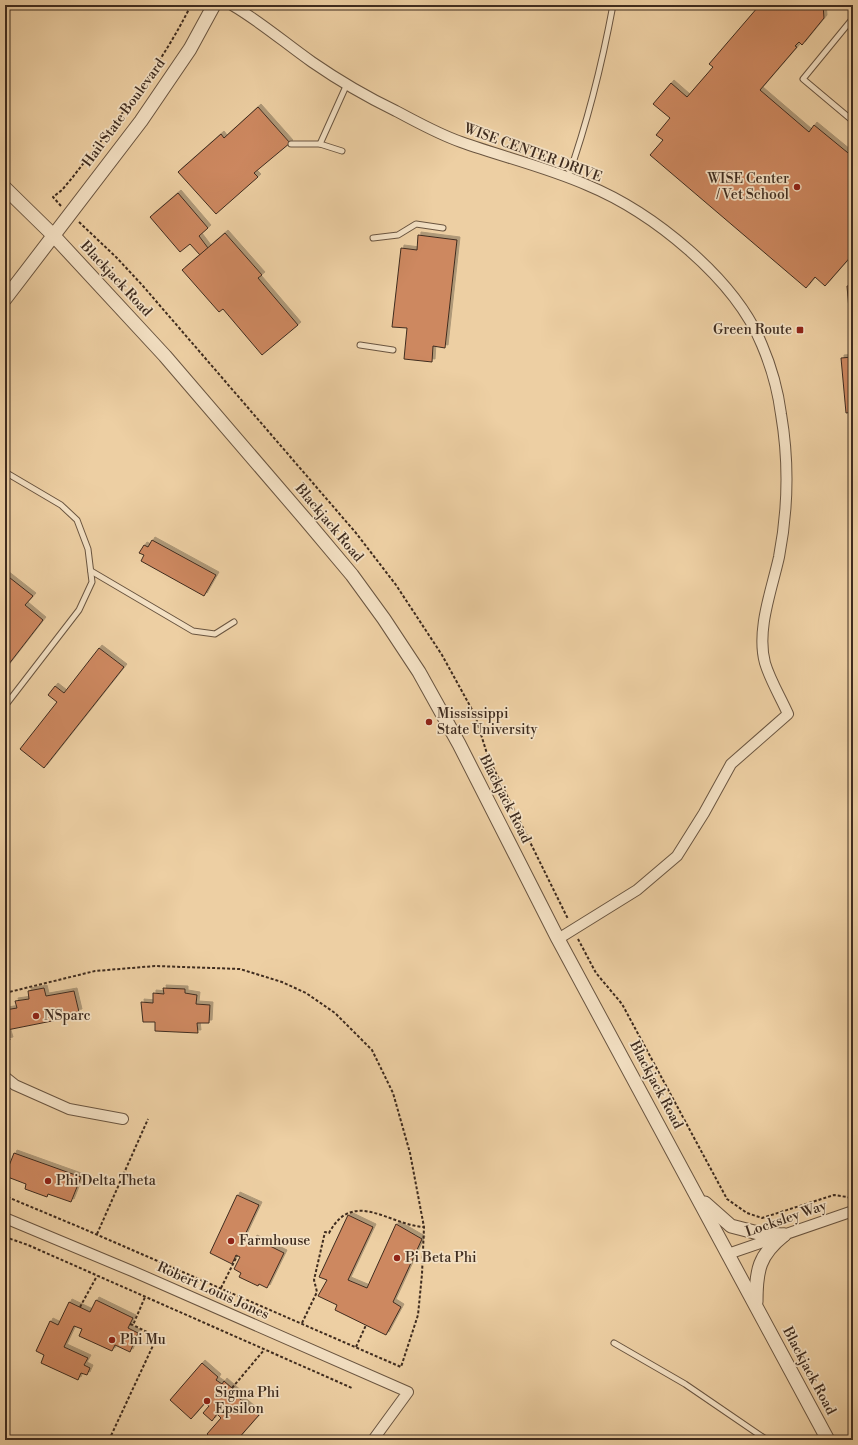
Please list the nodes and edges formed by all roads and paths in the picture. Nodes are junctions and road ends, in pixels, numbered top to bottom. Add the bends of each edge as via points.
1 (191, 5) edge
2 (214, 5) edge
3 (232, 5) edge
4 (613, 5) edge
5 (853, 18) edge
6 (347, 84) junction
7 (853, 121) edge
8 (291, 144) dead end
9 (320, 144) junction
10 (342, 151) dead end
11 (568, 177) junction
12 (5, 188) edge
13 (53, 197) dead end
14 (443, 228) dead end
15 (53, 236) junction
16 (373, 238) dead end
17 (5, 299) edge
18 (360, 345) dead end
19 (393, 350) dead end
20 (5, 472) edge
21 (91, 571) junction
22 (234, 622) dead end
23 (5, 706) edge
24 (558, 939) junction
25 (5, 993) edge
26 (5, 1077) edge
27 (123, 1119) dead end
28 (148, 1119) dead end
29 (697, 1195) junction
30 (834, 1195) dead end
31 (5, 1196) edge
32 (853, 1198) edge
33 (853, 1212) edge
34 (5, 1218) edge
35 (424, 1227) junction
36 (97, 1234) junction
37 (784, 1235) junction
38 (5, 1237) edge
39 (728, 1254) junction
40 (237, 1256) dead end
41 (97, 1276) junction
42 (221, 1288) junction
43 (145, 1297) junction
44 (756, 1304) junction
45 (80, 1307) dead end
46 (302, 1323) junction
47 (130, 1324) dead end
48 (133, 1325) junction
49 (366, 1325) dead end
50 (614, 1343) dead end
51 (356, 1347) junction
52 (264, 1350) junction
53 (232, 1388) dead end
54 (352, 1388) dead end
55 (109, 1440) edge
56 (373, 1440) edge
57 (767, 1440) edge
58 (828, 1440) edge

1 - 13 path via 155,67 134,97 72,178
2 - 15 street, Hail State Boulevard via 190,49 142,121
3 - 6 street, WISE CENTER DRIVE
4 - 11 lane via 604,53 580,143
5 - 7 lane via 803,79
6 - 9 lane
6 - 11 street, WISE CENTER DRIVE via 392,110 457,140
8 - 9 lane
9 - 10 lane
11 - 24 street, WISE CENTER DRIVE via 632,208 690,252 730,294 746,315 762,345 781,412 786,447 785,521 763,624 765,662 788,714 732,764 677,856 637,890
12 - 15 street, Blackjack Road
14 - 16 lane via 416,224 398,235
15 - 17 street, Hail State Boulevard
15 - 24 street, Blackjack Road via 165,356 338,558 384,619 419,672 459,744
18 - 19 lane
20 - 21 lane via 61,505 77,520 88,549
21 - 22 lane via 193,630 215,634
21 - 23 lane via 92,582 79,610
24 - 29 street, Blackjack Road
25 - 35 path via 95,971 155,966 240,969 282,982 306,993 335,1013 372,1050 393,1093 410,1153
26 - 27 street via 69,1109
28 - 36 path
29 - 37 street via 731,1226 762,1234
29 - 39 street, Blackjack Road
30 - 32 path
31 - 36 path
33 - 37 street, Locksley Way
34 - 56 street, Robert Louis Jones via 408,1392
35 - 46 path via 414,1227 384,1214 364,1210 349,1212 342,1216 329,1233 325,1232 314,1280 317,1292
35 - 51 path via 418,1315 401,1366
36 - 42 path
37 - 39 street, Locksley Way
37 - 44 street via 770,1246 759,1268
38 - 41 path
39 - 44 street, Blackjack Road
40 - 42 path
41 - 43 path
41 - 45 path
42 - 46 path
43 - 48 path
43 - 52 path
44 - 58 street, Blackjack Road
46 - 51 path
47 - 48 path
48 - 55 path via 158,1337
49 - 51 path
50 - 57 lane via 685,1384
52 - 53 path
52 - 54 path

